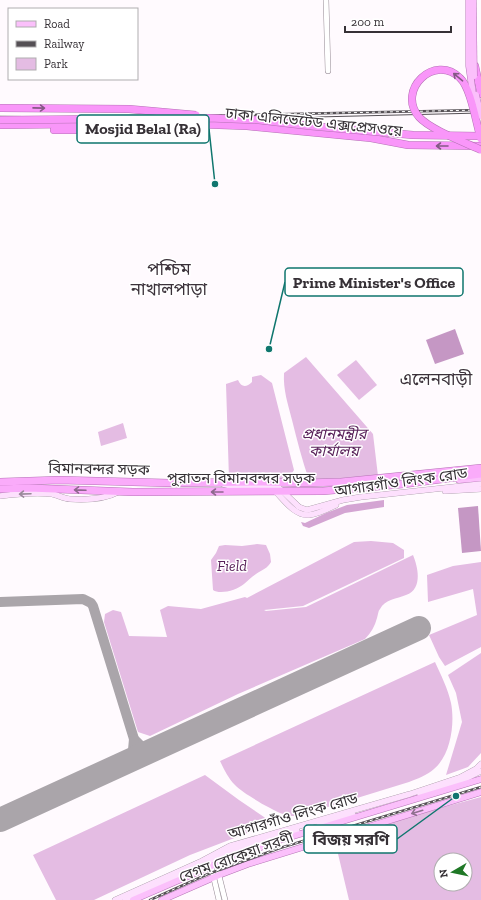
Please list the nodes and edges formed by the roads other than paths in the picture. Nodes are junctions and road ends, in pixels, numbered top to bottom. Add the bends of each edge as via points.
1 (326, 0) edge
2 (469, 0) edge
3 (473, 0) edge
4 (474, 64) junction
5 (328, 71) dead end
6 (481, 94) edge
7 (0, 108) edge
8 (481, 116) edge
9 (209, 118) junction
10 (0, 120) edge
11 (165, 123) junction
12 (0, 125) edge
13 (0, 130) edge
14 (481, 132) edge
15 (481, 138) edge
16 (481, 146) edge
17 (481, 150) edge
18 (481, 468) edge
19 (481, 474) edge
20 (481, 478) edge
21 (437, 480) junction
22 (0, 482) edge
23 (132, 482) junction
24 (222, 482) junction
25 (305, 483) junction
26 (290, 484) junction
27 (481, 484) edge
28 (0, 489) edge
29 (481, 489) edge
30 (306, 491) junction
31 (118, 492) junction
32 (133, 492) junction
33 (276, 492) junction
34 (287, 492) junction
35 (0, 496) edge
36 (481, 764) edge
37 (481, 771) edge
38 (481, 780) edge
39 (481, 792) edge
40 (268, 840) junction
41 (214, 865) junction
42 (216, 876) junction
43 (115, 900) edge
44 (125, 900) edge
45 (133, 900) edge
46 (162, 900) edge
47 (219, 900) edge
48 (225, 900) edge

1 - 5 street
2 - 14 main road, bridge via 470,78
3 - 4 main road, bridge
4 - 6 highway, bridge
4 - 8 main road, bridge via 474,84
7 -> 9 highway, bridge via 128,109 195,114
9 - 10 highway, ঢাকা এলিভেটেড এক্সপ্রেসওয়ে, bridge
9 - 15 highway, ঢাকা এলিভেটেড এক্সপ্রেসওয়ে, bridge
11 - 12 highway, ঢাকা এলিভেটেড এক্সপ্রেসওয়ে
11 - 13 highway via 152,127 117,130
16 -> 11 highway, ঢাকা এলিভেটেড এক্সপ্রেসওয়ে, bridge via 413,145 371,138 247,126
15 -> 17 highway, bridge via 467,89 460,77 442,70 430,72 422,77 416,84 413,94 413,105 418,115 431,126
18 - 25 highway, বিমানবন্দর সড়ক via 341,482
19 - 21 highway, পুরাতন বিমানবন্দর সড়ক
20 - 21 main road
21 - 30 highway, পুরাতন বিমানবন্দর সড়ক
22 - 23 highway, বিমানবন্দর সড়ক
23 - 24 highway, বিমানবন্দর সড়ক
23 - 32 highway
24 - 26 highway, বিমানবন্দর সড়ক
24 - 34 main road, বিমানবন্দর সড়ক via 231,486 276,486
25 - 26 highway, বিমানবন্দর সড়ক
25 - 30 highway
26 - 34 highway
27 - 34 main road, আগারগাঁও লিংক রোড via 361,497 307,510 292,501
31 -> 28 highway, পুরাতন বিমানবন্দর সড়ক
29 - 33 main road, আগারগাঁও লিংক রোড via 361,499 307,515 295,510
30 - 34 highway, পুরাতন বিমানবন্দর সড়ক
31 - 32 highway, পুরাতন বিমানবন্দর সড়ক
31 -> 35 main road via 82,499 70,499 53,494
33 -> 32 highway, পুরাতন বিমানবন্দর সড়ক
33 - 34 highway, পুরাতন বিমানবন্দর সড়ক
36 - 43 main road, আগারগাঁও লিংক রোড via 461,777 410,794 230,846
37 - 40 main road, আগারগাঁও লিংক রোড via 459,782
38 - 41 main road, বেগম রোকেয়া সরণী via 277,841
39 -> 42 main road, বেগম রোকেয়া সরণী
40 - 41 main road, বেগম রোকেয়া সরণী via 219,857
40 - 44 main road, আগারগাঁও লিংক রোড via 220,854 205,864
41 - 42 street
41 - 45 main road, বেগম রোকেয়া সরণী
42 - 46 main road, বেগম রোকেয়া সরণী
42 - 47 street
42 - 48 street

